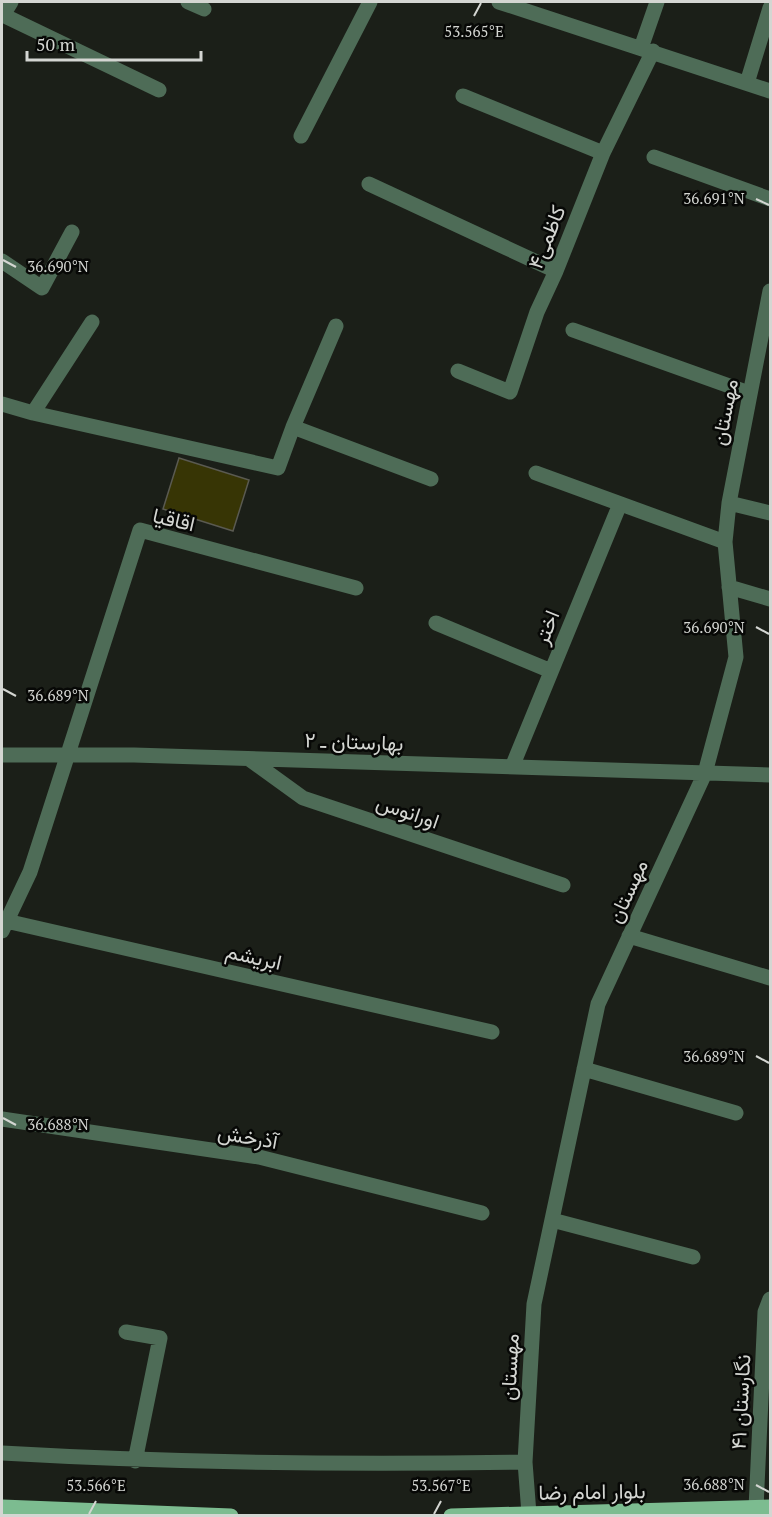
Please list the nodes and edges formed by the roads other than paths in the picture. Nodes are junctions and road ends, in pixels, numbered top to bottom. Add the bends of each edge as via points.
1 (11, 2) edge
2 (188, 2) edge
3 (370, 2) edge
4 (499, 2) edge
5 (657, 2) edge
6 (771, 8) edge
7 (204, 9) dead end
8 (2, 17) edge
9 (647, 49) junction
10 (747, 83) junction
11 (159, 90) dead end
12 (771, 91) edge
13 (462, 96) dead end
14 (301, 136) dead end
15 (603, 153) junction
16 (654, 157) dead end
17 (369, 184) dead end
18 (771, 199) edge
19 (72, 232) dead end
20 (2, 261) edge
21 (556, 271) junction
22 (771, 291) edge
23 (92, 322) dead end
24 (336, 326) dead end
25 (573, 330) dead end
26 (763, 358) edge
27 (458, 371) dead end
28 (749, 393) junction
29 (2, 404) edge
30 (33, 413) junction
31 (293, 427) junction
32 (536, 473) dead end
33 (430, 479) dead end
34 (729, 503) junction
35 (620, 504) junction
36 (771, 513) edge
37 (724, 542) junction
38 (729, 587) junction
39 (356, 588) dead end
40 (771, 599) edge
41 (436, 623) dead end
42 (551, 670) junction
43 (2, 754) edge
44 (69, 754) junction
45 (249, 759) junction
46 (512, 767) junction
47 (705, 773) junction
48 (771, 775) edge
49 (563, 885) dead end
50 (4, 926) edge
51 (629, 936) junction
52 (771, 978) edge
53 (492, 1032) dead end
54 (584, 1069) junction
55 (736, 1113) dead end
56 (2, 1119) edge
57 (482, 1213) dead end
58 (552, 1220) junction
59 (693, 1257) dead end
60 (771, 1299) edge
61 (126, 1332) dead end
62 (2, 1454) edge
63 (135, 1461) junction
64 (525, 1462) junction
65 (2, 1507) edge
66 (763, 1508) edge
67 (529, 1514) junction
68 (231, 1515) edge
69 (451, 1515) edge

1 - 8 street
2 - 7 street
3 - 14 street
4 - 9 street
5 - 9 street, کاظمی۴
6 - 10 street
8 - 11 street
9 - 10 street
9 - 15 street, کاظمی۴
10 - 12 street
13 - 15 street
15 - 21 street, کاظمی۴
16 - 18 street
17 - 21 street
19 - 20 street via 42,288
21 - 27 street, کاظمی۴ via 537,312 510,392
22 - 26 street, مهستان
23 - 30 street
24 - 31 street
25 - 28 street
26 - 28 street, مهستان
28 - 34 street, مهستان
29 - 30 street
30 - 31 street via 278,468
31 - 33 street
32 - 35 street
34 - 36 street
34 - 37 street, مهستان
35 - 37 street
35 - 42 street, اختر
37 - 38 street, مهستان
38 - 40 street
38 - 47 street, مهستان via 736,657
39 - 44 street, اقاقیا via 140,530
41 - 42 street
42 - 46 street, اختر
43 - 44 street, بهارستان ـ ۲
44 - 45 street, بهارستان ـ ۲
44 - 50 street via 30,872
45 - 46 street, بهارستان ـ ۲
45 - 49 street, اورانوس via 303,798
46 - 47 street, بهارستان ـ ۲
47 - 48 street, بهارستان ـ ۲
47 - 51 street, مهستان
50 - 53 street, ابریشم
51 - 52 street
51 - 54 street, مهستان via 598,1004
54 - 55 street
54 - 58 street, مهستان
56 - 57 street, آذرخش via 259,1157
58 - 59 street
58 - 64 street, مهستان via 534,1304
60 - 66 street, نگارستان ۴۱ via 765,1312
61 - 63 street via 160,1338
62 - 63 street
63 - 64 street via 363,1465
64 - 67 street, مهستان
65 - 68 main road
66 - 67 main road, بلوار امام رضا
67 - 69 main road, بلوار امام رضا

